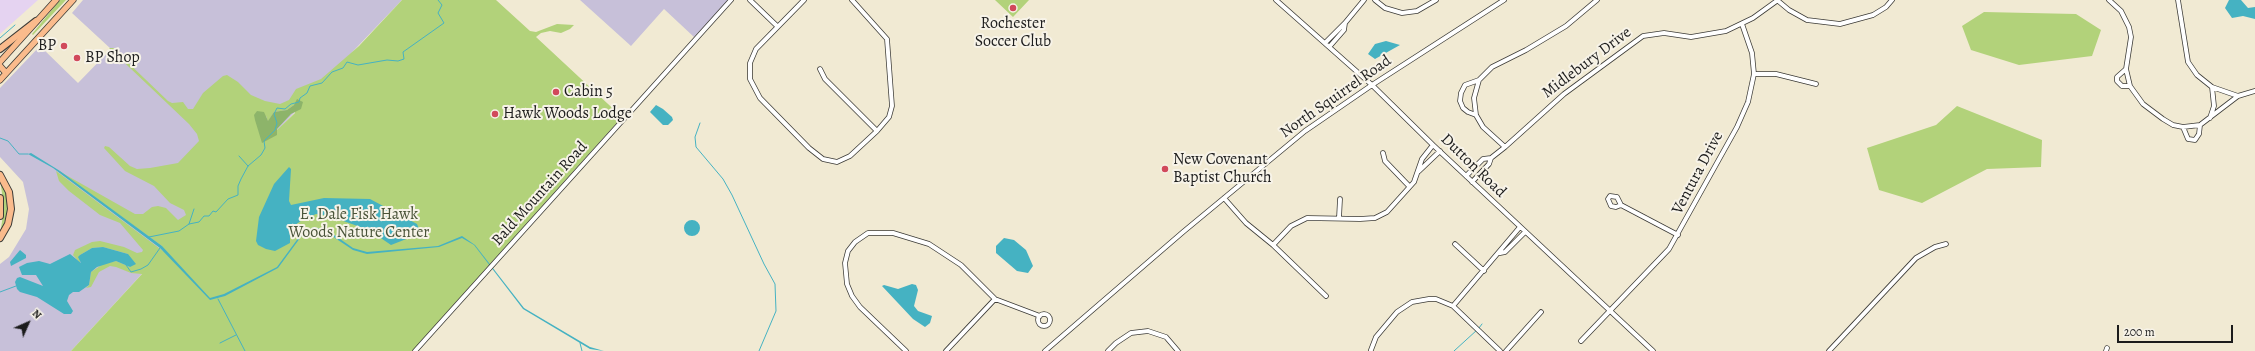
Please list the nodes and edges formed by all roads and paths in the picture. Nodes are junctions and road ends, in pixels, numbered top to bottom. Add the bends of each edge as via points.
1 (56, 0) edge
2 (73, 0) edge
3 (731, 0) edge
4 (750, 0) edge
5 (804, 0) edge
6 (852, 0) edge
7 (1276, 0) edge
8 (1364, 0) edge
9 (1375, 0) edge
10 (1436, 0) edge
11 (1504, 0) edge
12 (1597, 0) edge
13 (1778, 0) edge
14 (1892, 0) edge
15 (2109, 0) edge
16 (2178, 0) edge
17 (36, 22) junction
18 (1345, 23) junction
19 (1742, 24) junction
20 (777, 26) junction
21 (1326, 42) junction
22 (1330, 46) junction
23 (0, 49) edge
24 (0, 62) edge
25 (0, 66) edge
26 (820, 69) dead end
27 (2126, 69) junction
28 (6, 73) junction
29 (1754, 74) junction
30 (0, 80) edge
31 (1479, 80) junction
32 (1816, 84) dead end
33 (1372, 85) junction
34 (2130, 86) junction
35 (2212, 87) junction
36 (2255, 91) edge
37 (2238, 96) junction
38 (1476, 115) junction
39 (2210, 118) junction
40 (2200, 125) junction
41 (2183, 127) junction
42 (877, 131) junction
43 (1433, 145) junction
44 (1505, 147) junction
45 (1440, 151) junction
46 (1383, 153) dead end
47 (1491, 158) junction
48 (1418, 171) junction
49 (0, 175) edge
50 (1466, 176) junction
51 (1472, 182) junction
52 (1409, 186) junction
53 (0, 198) edge
54 (1224, 198) junction
55 (1340, 199) dead end
56 (1621, 205) dead end
57 (0, 216) edge
58 (1339, 218) junction
59 (1520, 227) junction
60 (1525, 232) junction
61 (1678, 235) junction
62 (0, 238) edge
63 (1454, 244) dead end
64 (1946, 244) dead end
65 (1273, 245) junction
66 (1500, 253) junction
67 (1484, 271) junction
68 (1326, 296) dead end
69 (996, 299) junction
70 (1453, 306) junction
71 (1610, 311) junction
72 (1541, 312) dead end
73 (1040, 316) dead end
74 (1582, 341) dead end
75 (1371, 350) dead end
76 (415, 351) edge
77 (906, 351) edge
78 (946, 351) edge
79 (1045, 351) edge
80 (1108, 351) edge
81 (1178, 351) edge
82 (1500, 351) edge
83 (1506, 351) edge
84 (1653, 351) edge
85 (1829, 351) edge

1 - 17 main road
2 - 28 main road
3 - 76 street, Bald Mountain Road
4 - 20 street
5 - 20 street
6 - 42 street via 884,33 889,45 892,106 889,117
7 - 21 street, Dutton Road
8 - 18 street
9 - 10 street via 1385,8 1402,13 1417,11
11 - 33 street, North Squirrel Road
12 - 31 street via 1559,30 1492,67
13 - 14 street via 1807,20 1840,24 1873,15
13 - 19 street, Midlebury Drive
15 - 27 street via 2121,11 2130,27
16 - 35 street via 2188,62
17 - 23 highway
17 - 24 main road
18 - 21 street
18 - 22 street via 1344,30
19 - 29 street, Ventura Drive via 1752,53
19 - 44 street, Midlebury Drive via 1726,31 1691,37 1664,34 1643,36 1564,94
20 - 42 street via 756,49 750,63 750,80 760,98 816,155 830,162 844,160
21 - 22 street, Dutton Road
22 - 33 street, Dutton Road
25 - 28 main road
26 - 42 street via 825,79
27 - 34 street
27 - 34 street via 2117,77 2117,81 2122,86
28 - 30 main road
29 - 32 street via 1776,74
29 - 61 street, Ventura Drive via 1748,102 1737,127
31 - 38 street via 1474,98
31 - 38 street via 1465,85 1460,100 1463,108
33 - 43 street, Dutton Road
33 - 54 street, North Squirrel Road via 1305,130
34 - 41 street via 2143,104 2162,120
35 - 37 street
35 - 39 street via 2214,106
36 - 37 street
37 - 39 street
38 - 44 street via 1483,127
39 - 40 street
40 - 41 street
40 - 41 street via 2198,138 2195,140 2188,139
43 - 45 street, Dutton Road
43 - 48 street via 1422,159
44 - 47 street, Midlebury Drive
45 - 48 street
45 - 50 street, Dutton Road
46 - 52 street via 1385,161
47 - 50 street, Midlebury Drive via 1483,159
47 - 51 street, Midlebury Drive via 1489,164
48 - 52 street
49 - 62 highway via 9,192 11,209 8,224
50 - 51 street, Dutton Road
51 - 59 street, Dutton Road
52 - 58 street via 1387,212 1375,218
53 - 57 highway
54 - 65 street via 1246,223
54 - 79 street, North Squirrel Road
55 - 58 street
56 - 61 street
58 - 65 street via 1307,218 1298,221
59 - 60 street, Dutton Road
59 - 66 street via 1501,248
60 - 66 street via 1505,252
60 - 71 street, Dutton Road
61 - 71 street, Ventura Drive via 1669,249
63 - 67 street
64 - 85 street via 1916,258
65 - 68 street
66 - 67 street
67 - 70 street
69 - 73 street
69 - 77 street via 961,265 929,244 901,234 885,232 873,232 863,236 851,246 846,257 845,270 850,291 860,307
69 - 78 street
70 - 75 street via 1436,299 1412,302 1397,312 1384,327 1376,337
70 - 82 street
71 - 74 street, Ventura Drive
71 - 84 street, Dutton Road
72 - 83 street
80 - 81 street via 1131,333 1141,331 1166,337

